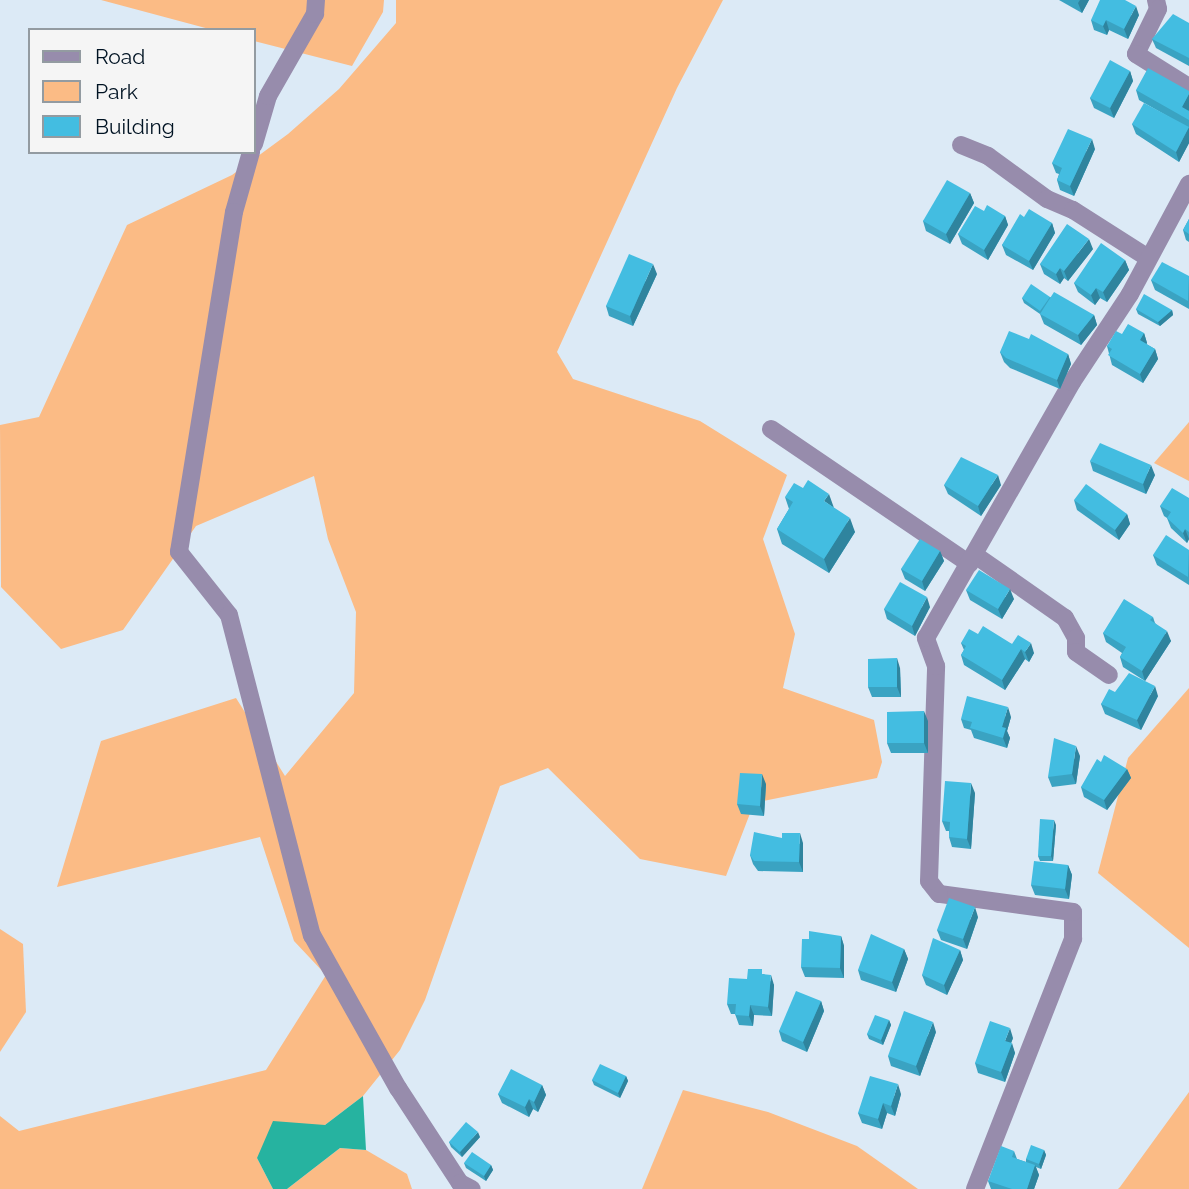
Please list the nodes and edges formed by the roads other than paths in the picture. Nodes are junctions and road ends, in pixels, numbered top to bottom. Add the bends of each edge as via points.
1 (316, 0) edge
2 (1156, 0) edge
3 (1189, 87) edge
4 (256, 137) edge
5 (961, 145) dead end
6 (250, 154) edge
7 (1189, 184) edge
8 (1148, 258) junction
9 (771, 429) dead end
10 (973, 559) junction
11 (1110, 675) dead end
12 (472, 1189) edge
13 (975, 1189) edge

1 - 4 street via 315,14 268,96
2 - 3 street via 1158,9 1136,54
5 - 8 street via 988,156 1047,200 1073,210
6 - 12 street via 234,212 178,552 229,615 312,935 398,1088 460,1183
7 - 8 street
8 - 10 street
9 - 10 street
10 - 11 street via 1065,618 1076,638 1076,652
10 - 13 street via 926,638 936,666 929,881 939,894 1073,912 1073,939

